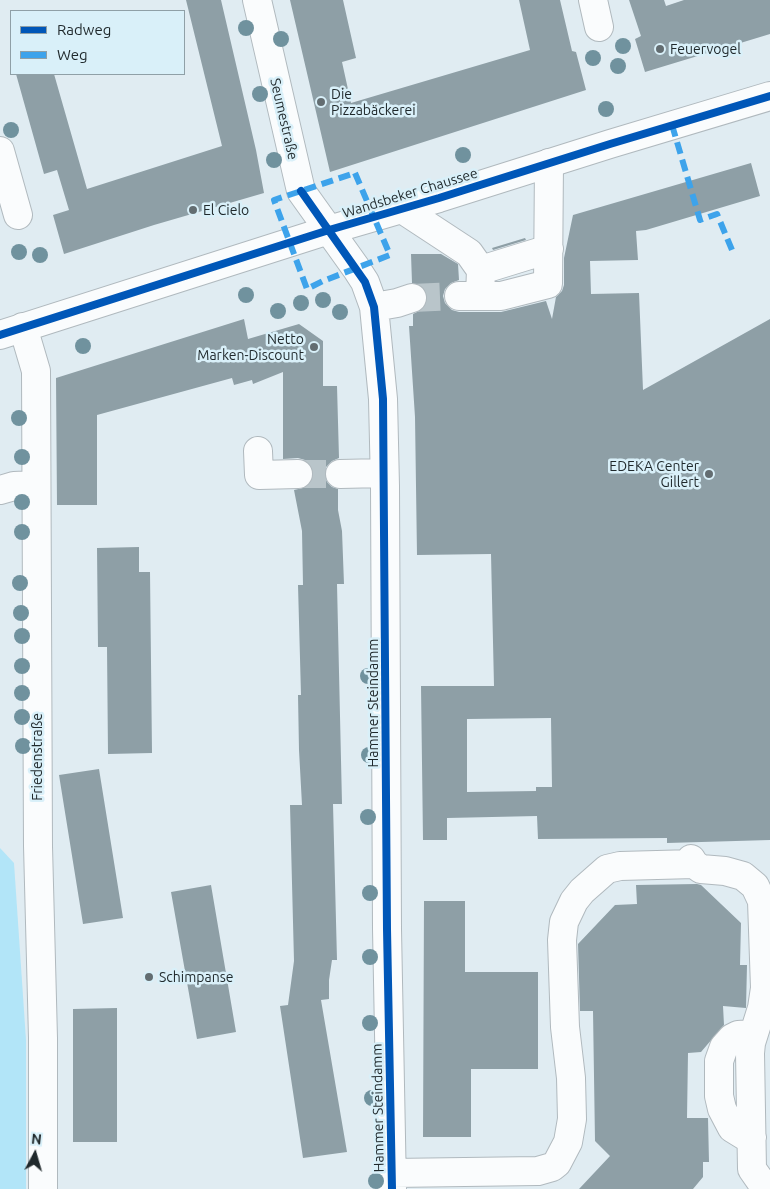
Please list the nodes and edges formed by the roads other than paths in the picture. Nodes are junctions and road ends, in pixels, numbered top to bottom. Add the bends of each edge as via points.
1 (257, 0) edge
2 (593, 0) edge
3 (599, 27) dead end
4 (770, 96) edge
5 (0, 151) edge
6 (549, 163) junction
7 (402, 209) junction
8 (18, 215) dead end
9 (329, 230) junction
10 (412, 298) tunnel mouth
11 (374, 307) junction
12 (11, 331) edge
13 (258, 450) dead end
14 (384, 473) junction
15 (298, 474) tunnel mouth
16 (340, 474) tunnel mouth
17 (36, 485) junction
18 (0, 490) edge
19 (392, 1181) edge
20 (43, 1189) edge
21 (766, 1189) edge

1 - 9 street, Seumestraße via 301,191
2 - 3 street
4 - 6 street, Wandsbeker Chaussee
5 - 8 street
6 - 7 street, Wandsbeker Chaussee
6 - 7 street via 549,249 473,287 469,253
7 - 9 street, Wandsbeker Chaussee
9 - 11 street, Hammer Steindamm via 365,282
9 - 12 street, Wandsbeker Chaussee
10 - 11 street
11 - 14 street, Hammer Steindamm via 383,400
12 - 17 street, Friedenstraße via 36,371
13 - 15 street via 259,475
14 - 16 street
14 - 19 street, Hammer Steindamm
17 - 18 street
17 - 20 street, Friedenstraße
19 - 21 street via 538,1171 556,1163 568,1142 572,1119 565,1027 564,922 582,890 607,869 693,861 706,871 743,876 755,886 763,910 765,988 750,1053 752,1169

